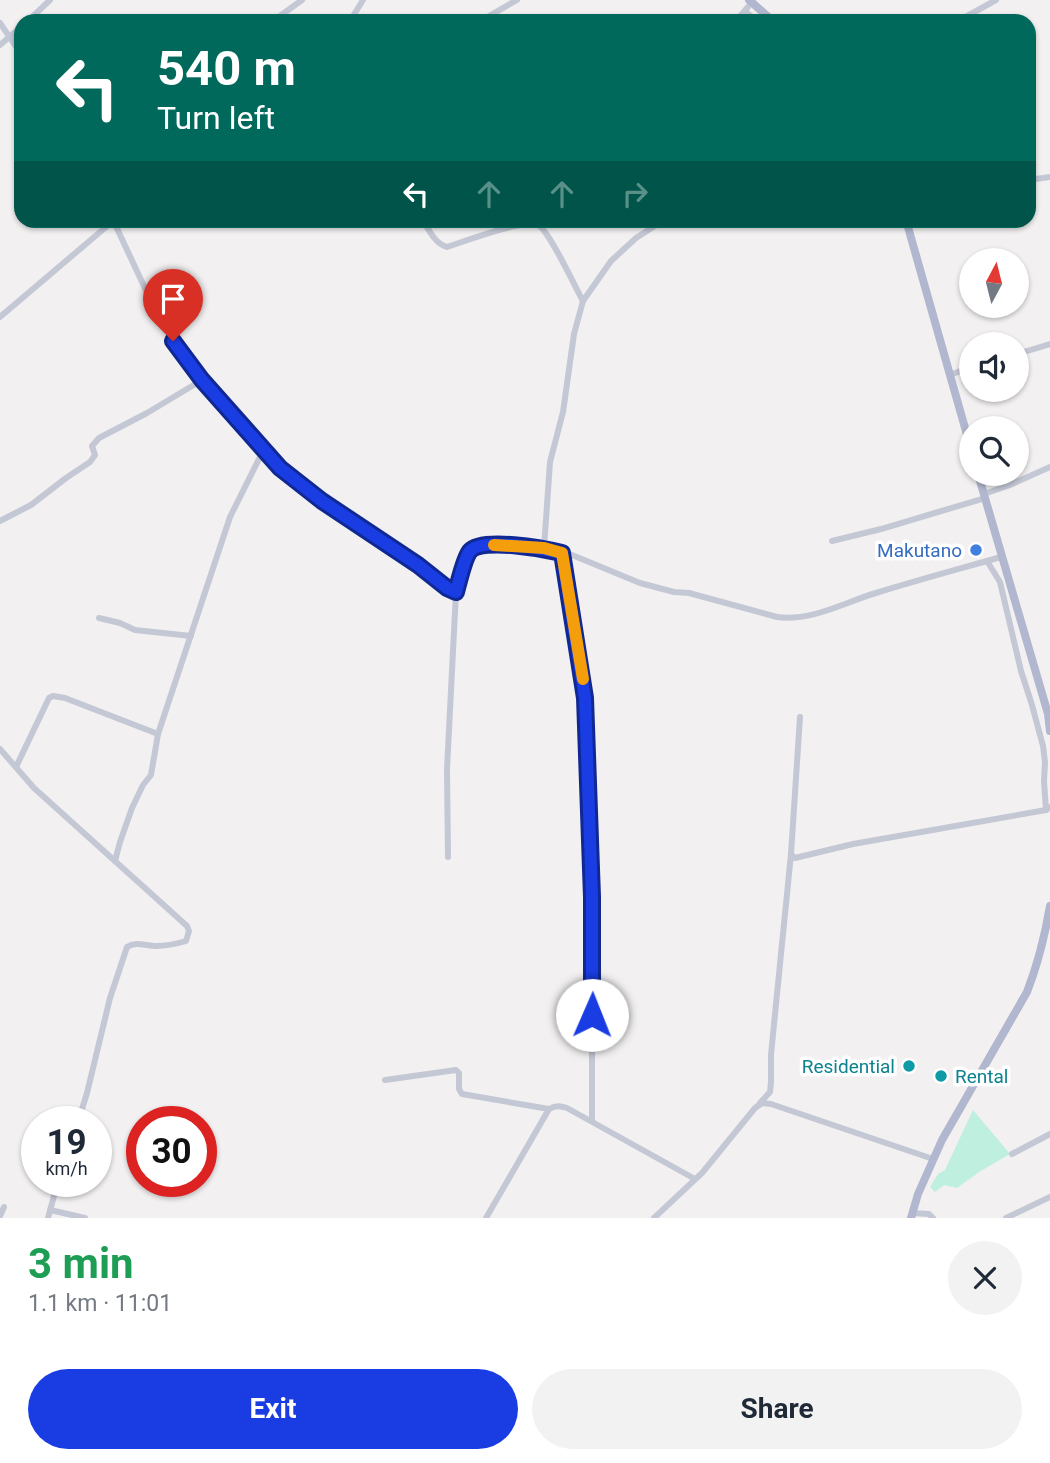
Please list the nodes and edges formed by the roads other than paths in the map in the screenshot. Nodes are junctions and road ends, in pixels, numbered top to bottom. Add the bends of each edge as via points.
1 (50, 0) edge
2 (302, 0) edge
3 (517, 0) edge
4 (996, 0) edge
5 (752, 1) edge
6 (745, 11) junction
7 (35, 14) edge
8 (283, 14) edge
9 (492, 14) edge
10 (743, 14) edge
11 (748, 14) edge
12 (766, 14) edge
13 (971, 14) edge
14 (0, 23) edge
15 (14, 34) edge
16 (10, 38) junction
17 (14, 44) edge
18 (0, 45) edge
19 (105, 228) edge
20 (116, 228) edge
21 (429, 228) edge
22 (510, 228) edge
23 (542, 228) edge
24 (652, 228) edge
25 (908, 228) edge
26 (583, 301) junction
27 (0, 317) edge
28 (1050, 344) edge
29 (1029, 350) edge
30 (959, 371) edge
31 (950, 374) junction
32 (202, 380) junction
33 (962, 416) edge
34 (263, 451) junction
35 (1050, 467) edge
36 (981, 486) edge
37 (984, 496) junction
38 (0, 521) edge
39 (832, 541) dead end
40 (544, 548) junction
41 (562, 553) junction
42 (1001, 557) junction
43 (987, 561) junction
44 (456, 592) junction
45 (99, 618) dead end
46 (1020, 620) junction
47 (1009, 623) junction
48 (191, 636) junction
49 (1049, 714) edge
50 (800, 717) dead end
51 (1050, 731) edge
52 (158, 734) junction
53 (0, 749) edge
54 (16, 767) junction
55 (1048, 808) edge
56 (791, 854) junction
57 (448, 857) dead end
58 (115, 861) junction
59 (1050, 906) edge
60 (384, 1080) dead end
61 (759, 1104) junction
62 (83, 1106) edge
63 (549, 1109) junction
64 (592, 1121) junction
65 (1050, 1134) edge
66 (1012, 1153) dead end
67 (933, 1159) junction
68 (695, 1179) junction
69 (54, 1197) edge
70 (1050, 1197) edge
71 (4, 1207) dead end
72 (50, 1210) junction
73 (0, 1216) edge
74 (912, 1216) edge
75 (48, 1218) edge
76 (85, 1218) edge
77 (486, 1218) edge
78 (654, 1218) edge
79 (933, 1218) edge
80 (1006, 1218) edge

1 - 7 street
2 - 8 street
3 - 9 street
4 - 13 street
5 - 6 street
5 - 12 main road
6 - 10 street
6 - 11 street
14 - 16 street
15 - 16 street
16 - 17 street
16 - 18 street
19 - 27 street
20 - 32 street via 173,341
21 - 22 street via 447,247
23 - 26 street
24 - 26 street via 611,261
25 - 31 main road
26 - 40 street via 550,462
28 - 29 street
30 - 31 street
31 - 33 main road
32 - 34 street
32 - 38 street via 99,438 89,462 31,505
34 - 44 street via 311,494
34 - 48 street via 230,517
35 - 37 street
36 - 37 main road
37 - 39 street
37 - 42 main road
40 - 41 street
40 - 44 street via 475,547 469,552
41 - 43 street via 640,583 788,619
41 - 64 street via 585,698 592,897
42 - 43 street
42 - 46 main road
43 - 47 street via 1000,582
44 - 57 street via 447,769
45 - 48 street via 135,630
46 - 47 street
46 - 49 main road
47 - 55 street via 1043,746
48 - 52 street
49 - 51 main road
50 - 56 street
52 - 54 street via 53,696
52 - 58 street via 151,775 132,808
53 - 54 street
54 - 58 street via 34,789
55 - 56 street via 795,858
56 - 61 street via 770,1092
58 - 62 street via 187,926 189,934 186,941 170,945 134,943 127,947
59 - 67 main road via 1027,992
60 - 63 street via 456,1070 462,1094
61 - 67 street via 771,1104
61 - 68 street
63 - 64 street via 562,1106
63 - 77 street
64 - 68 street
65 - 66 street
67 - 74 main road
68 - 78 street
69 - 72 street
70 - 80 street
71 - 73 street
72 - 75 street
72 - 76 street
74 - 79 street via 929,1214

